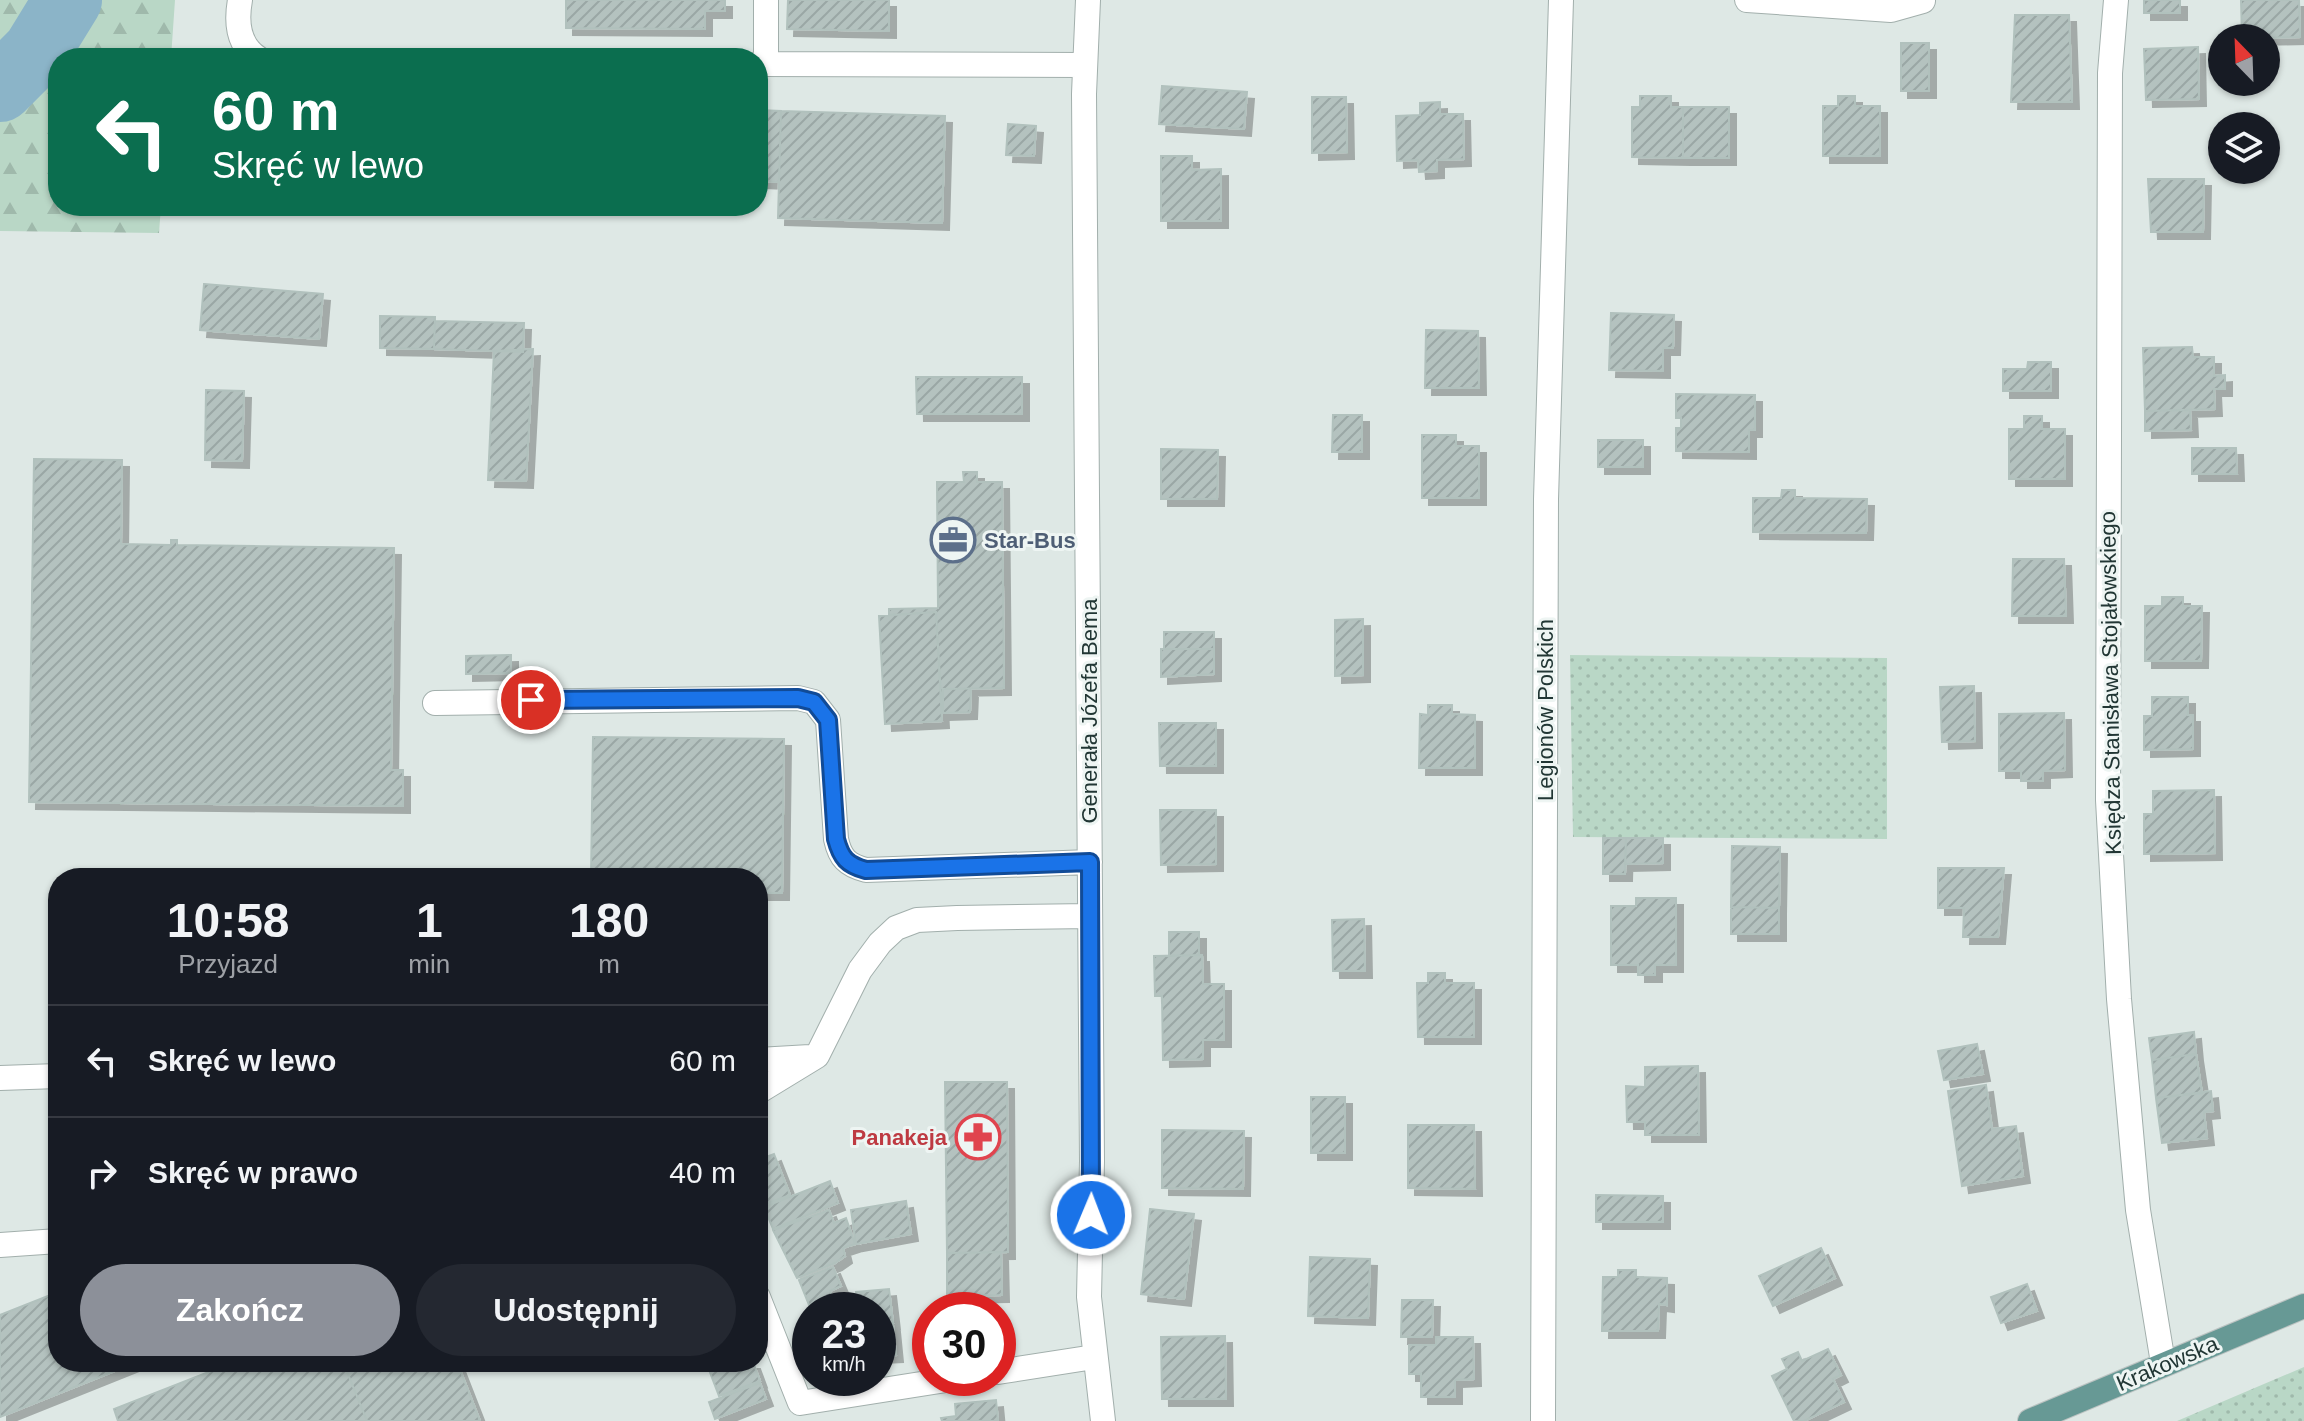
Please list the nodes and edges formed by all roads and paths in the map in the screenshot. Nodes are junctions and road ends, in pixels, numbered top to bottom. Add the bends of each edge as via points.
1 (240, 0) edge
2 (766, 0) edge
3 (1088, 0) edge
4 (1561, 0) edge
5 (1747, 0) edge
6 (2116, 0) edge
7 (1923, 1) edge
8 (249, 48) edge
9 (763, 48) edge
10 (768, 64) edge
11 (1085, 65) junction
12 (435, 703) dead end
13 (1090, 862) junction
14 (1090, 916) junction
15 (817, 1056) junction
16 (768, 1059) edge
17 (48, 1076) edge
18 (0, 1078) edge
19 (768, 1086) edge
20 (48, 1242) edge
21 (0, 1245) edge
22 (2304, 1306) edge
23 (768, 1322) edge
24 (1094, 1357) junction
25 (2163, 1363) junction
26 (1016, 1369) edge
27 (912, 1385) edge
28 (1103, 1421) edge
29 (1543, 1421) edge
30 (2030, 1421) edge

1 - 8 street via 237,18
2 - 9 street
3 - 11 street, Generała Józefa Bema
4 - 29 street, Legionów Polskich via 1546,499
5 - 7 street via 1891,10
6 - 25 street, Księdza Stanisława Stojałowskiego via 2110,73 2108,800 2138,1210
10 - 11 street
11 - 13 street, Generała Józefa Bema
12 - 13 street via 798,698 814,702 828,720 836,839 840,855 852,867
13 - 14 street, Generała Józefa Bema
14 - 15 street via 917,920 896,928 860,970
14 - 24 street, Generała Józefa Bema via 1089,1297
15 - 16 street
15 - 19 street
17 - 18 street
20 - 21 street
22 - 25 main road, Krakowska
23 - 27 street via 800,1403
24 - 26 street
24 - 28 street, Generała Józefa Bema
25 - 30 main road, Krakowska

